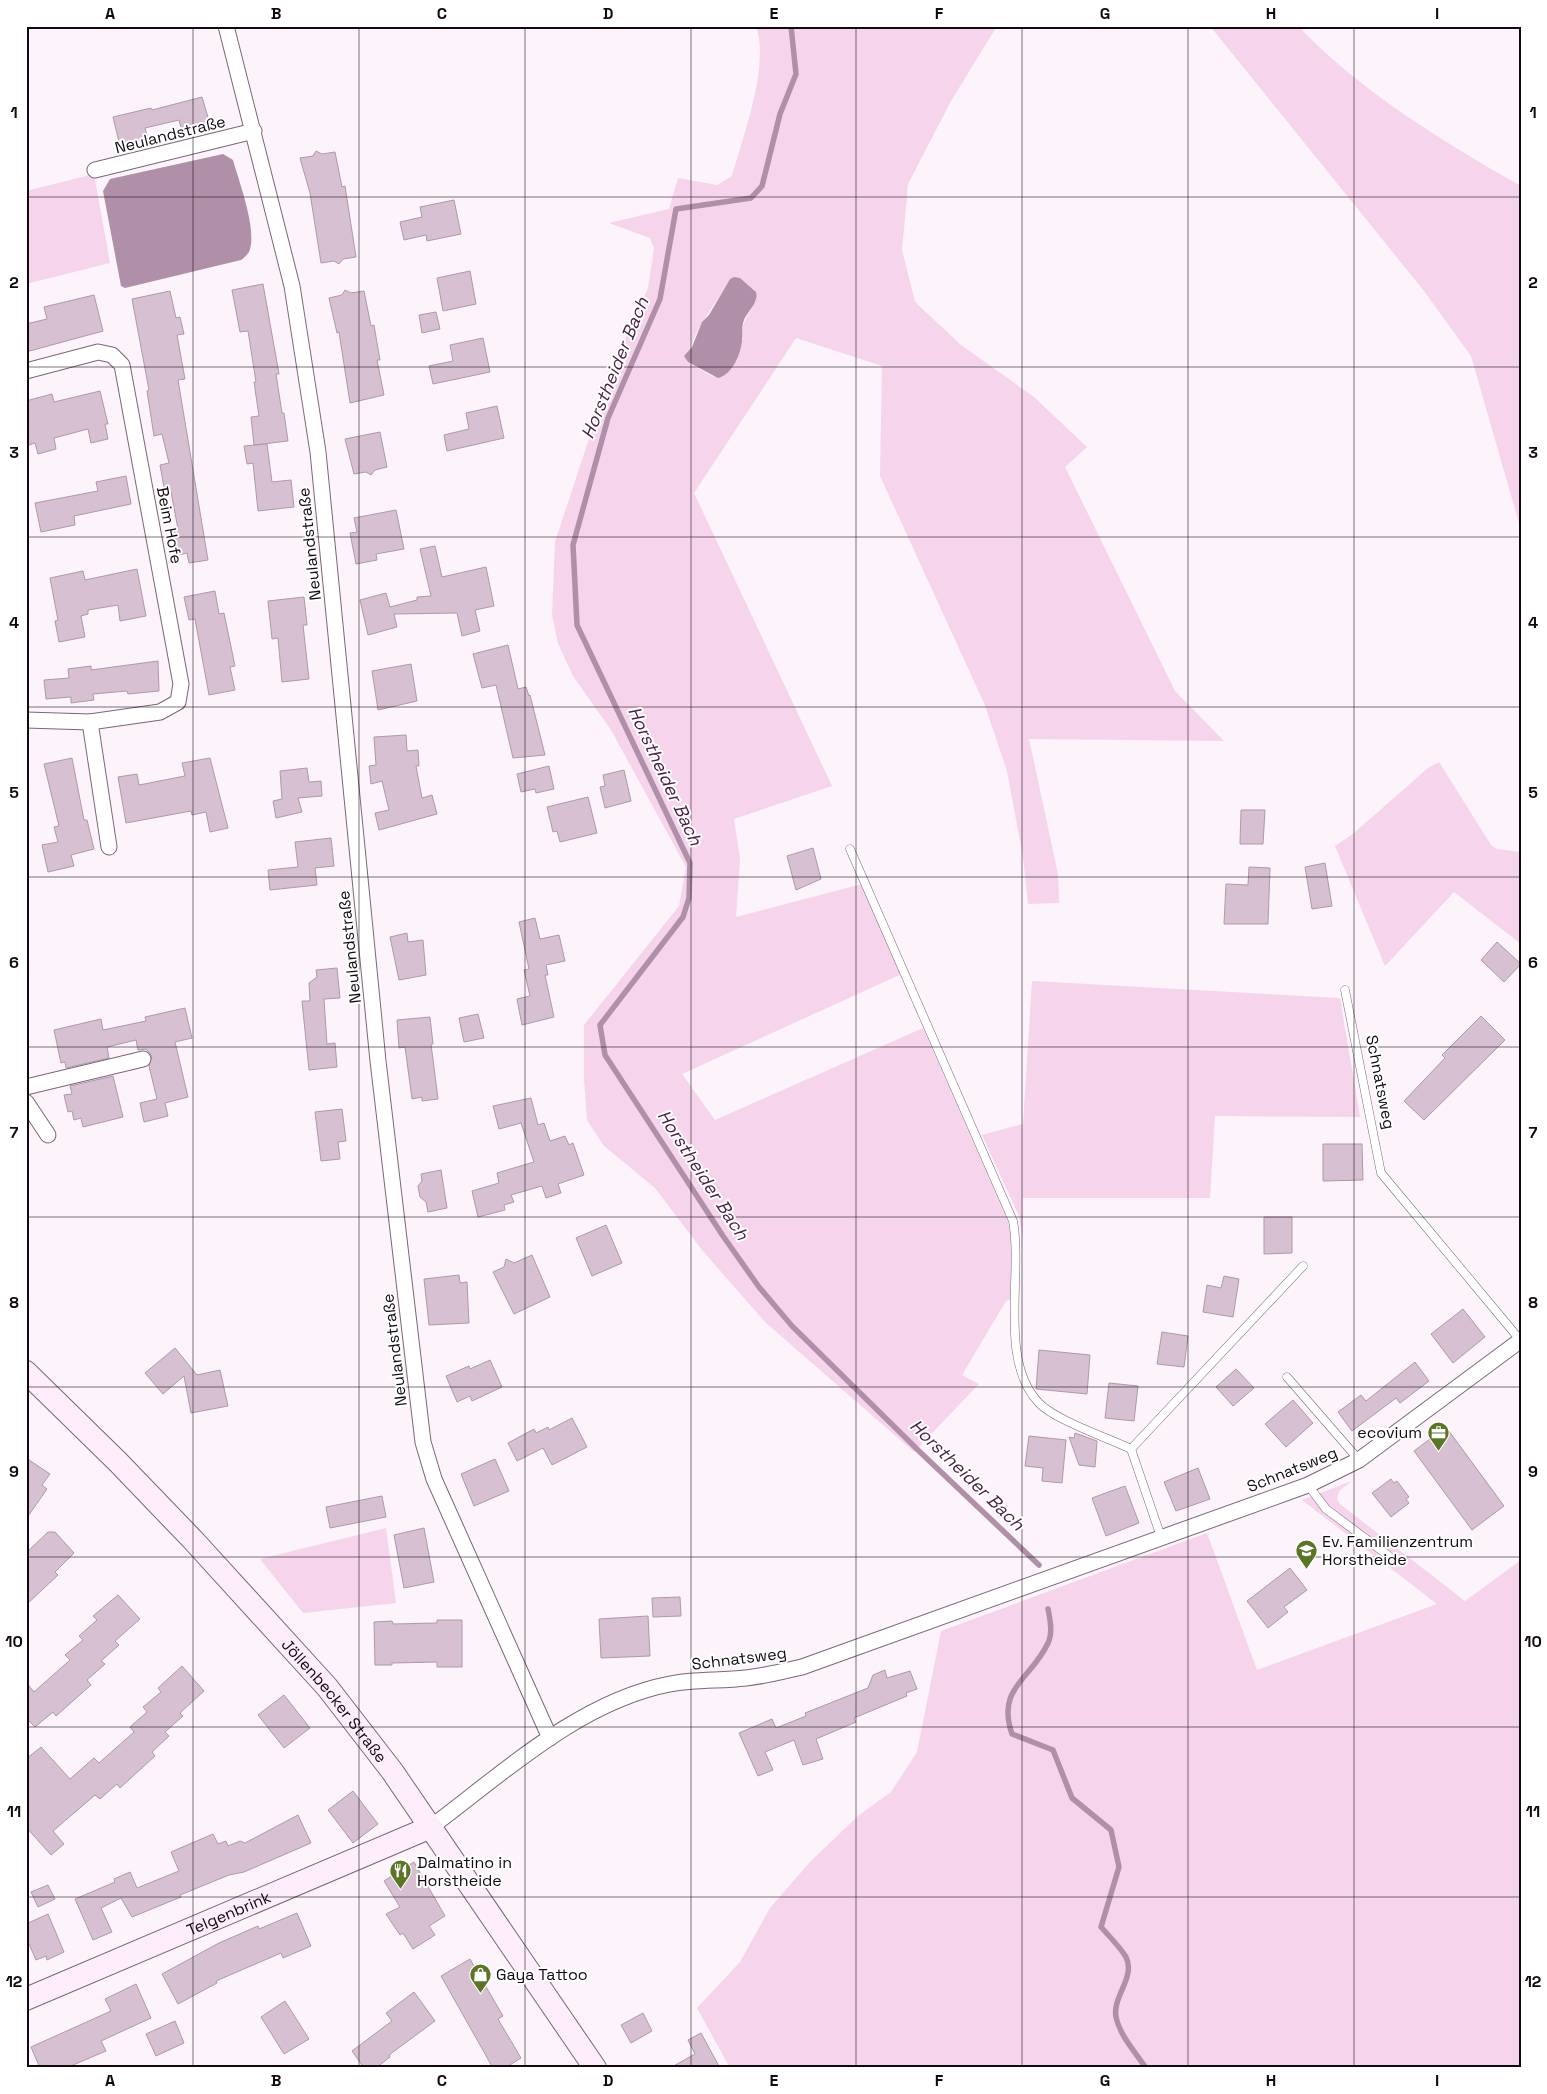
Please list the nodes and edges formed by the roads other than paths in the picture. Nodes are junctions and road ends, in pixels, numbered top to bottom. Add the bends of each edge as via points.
1 (226, 26) edge
2 (254, 131) junction
3 (95, 170) dead end
4 (26, 371) edge
5 (26, 720) edge
6 (90, 722) junction
7 (109, 847) dead end
8 (850, 849) dead end
9 (1345, 990) dead end
10 (142, 1058) dead end
11 (26, 1087) edge
12 (26, 1102) edge
13 (48, 1135) dead end
14 (1303, 1266) dead end
15 (1521, 1340) edge
16 (26, 1372) edge
17 (1286, 1377) dead end
18 (1131, 1449) junction
19 (1359, 1460) junction
20 (1308, 1485) junction
21 (1161, 1537) junction
22 (1389, 1556) dead end
23 (550, 1738) junction
24 (431, 1827) junction
25 (26, 1999) edge
26 (595, 2068) edge

1 - 2 street, Neulandstraße
2 - 3 street, Neulandstraße
2 - 23 street, Neulandstraße via 292,286 318,452 377,1051 423,1442 434,1479
4 - 6 street, Beim Hofe via 98,352 112,355 122,365 158,554 181,684 178,702 160,712
5 - 6 street, Beim Hofe
6 - 7 street
8 - 18 lane via 1013,1221 1017,1262 1013,1316 1025,1384 1039,1404
9 - 15 lane, Schnatsweg via 1381,1173
10 - 11 street
12 - 13 street
14 - 18 lane
15 - 19 street, Schnatsweg
16 - 24 main road, Jöllenbecker Straße via 146,1490 307,1664 365,1735
17 - 19 lane
18 - 21 lane
19 - 20 street, Schnatsweg
20 - 21 street, Schnatsweg
20 - 22 lane via 1326,1509
21 - 23 street, Schnatsweg via 802,1667 748,1678 670,1684 627,1698 588,1714
23 - 24 street, Schnatsweg
24 - 25 main road, Telgenbrink
24 - 26 main road, Jöllenbecker Straße

